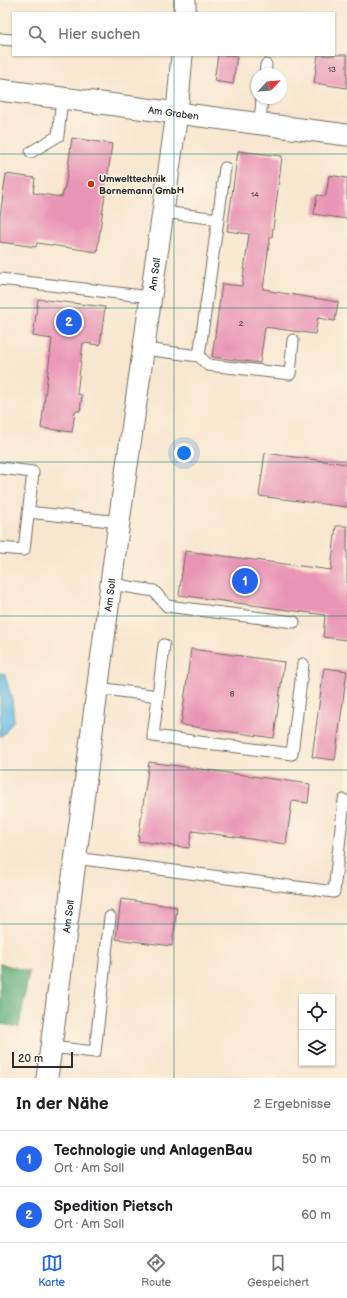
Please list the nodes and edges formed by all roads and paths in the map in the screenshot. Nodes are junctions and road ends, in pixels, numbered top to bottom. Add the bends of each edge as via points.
1 (185, 0) edge
2 (185, 12) edge
3 (0, 39) edge
4 (12, 40) edge
5 (182, 56) edge
6 (0, 90) edge
7 (62, 98) junction
8 (262, 104) edge
9 (177, 113) junction
10 (260, 124) junction
11 (347, 136) edge
12 (31, 152) dead end
13 (225, 168) dead end
14 (162, 212) junction
15 (218, 219) junction
16 (0, 279) edge
17 (151, 297) junction
18 (293, 340) dead end
19 (144, 349) junction
20 (199, 356) junction
21 (0, 468) edge
22 (28, 512) junction
23 (119, 522) junction
24 (0, 548) edge
25 (111, 584) junction
26 (294, 622) dead end
27 (164, 645) dead end
28 (303, 664) dead end
29 (97, 688) junction
30 (158, 696) junction
31 (344, 800) dead end
32 (75, 858) junction
33 (110, 917) dead end
34 (51, 1047) junction
35 (47, 1078) edge

1 - 2 street
3 - 4 lane
5 - 9 street, Am Soll
6 - 7 street, Am Graben
7 - 9 street, Am Graben
7 - 12 lane via 58,136
8 - 10 lane
9 - 10 street, Am Graben
9 - 14 street, Am Soll
10 - 11 street, Am Graben
13 - 15 lane
14 - 15 lane
14 - 17 street, Am Soll
15 - 20 lane
16 - 17 lane
17 - 19 street, Am Soll
18 - 20 lane via 290,374 208,365
19 - 20 lane
19 - 23 street, Am Soll
21 - 22 lane via 33,472
22 - 23 lane
22 - 24 lane via 24,550
23 - 25 street, Am Soll
25 - 26 lane via 154,591 167,606
25 - 29 street, Am Soll
27 - 30 lane
28 - 30 lane via 292,754 153,736
29 - 30 lane
29 - 32 street, Am Soll
31 - 32 lane via 334,892
32 - 34 street, Am Soll
33 - 34 lane via 95,1052
34 - 35 street, Am Soll

